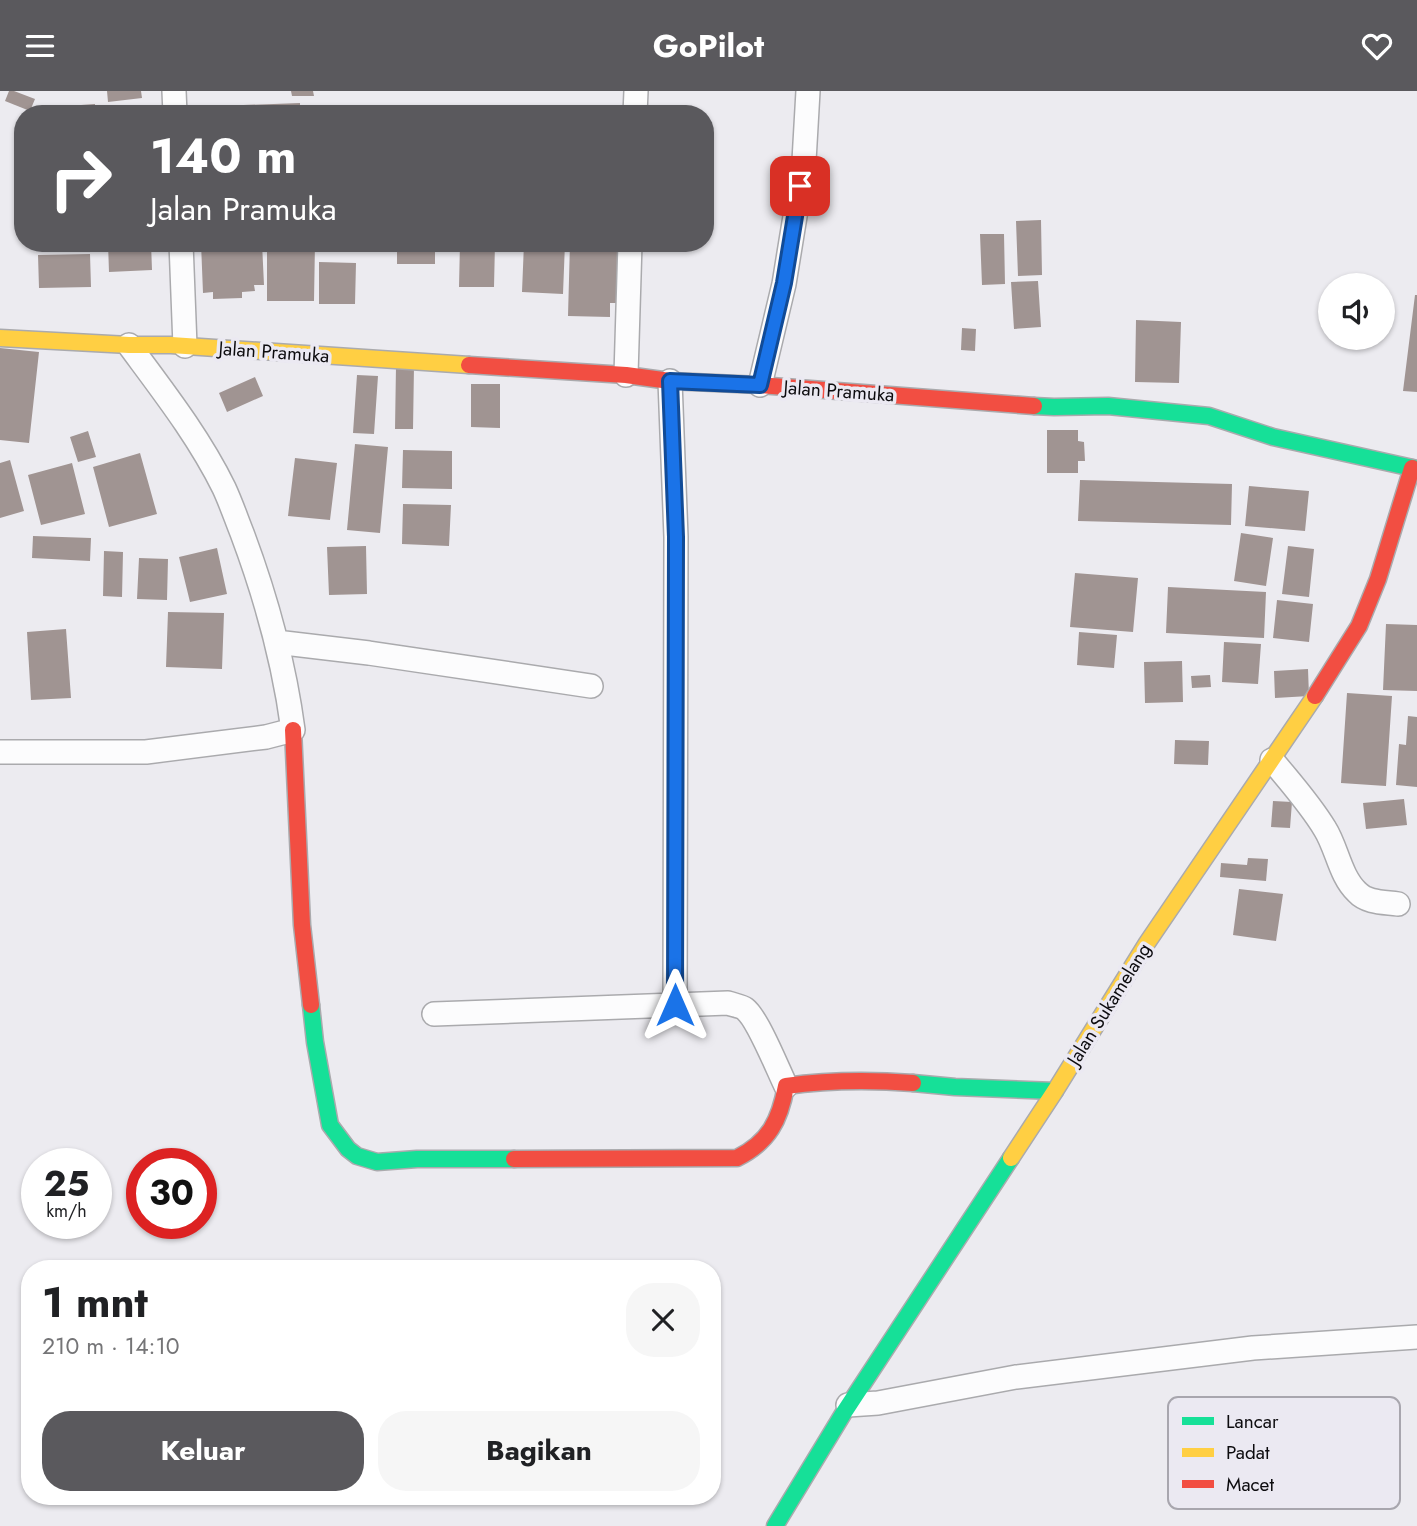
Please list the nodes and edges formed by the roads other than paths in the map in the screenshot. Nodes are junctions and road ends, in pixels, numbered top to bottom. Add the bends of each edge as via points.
1 (808, 91) edge
2 (181, 252) edge
3 (630, 252) edge
4 (0, 338) edge
5 (138, 345) junction
6 (178, 345) junction
7 (626, 375) junction
8 (670, 381) junction
9 (760, 385) junction
10 (1415, 468) edge
11 (276, 642) junction
12 (591, 686) dead end
13 (293, 730) junction
14 (0, 752) edge
15 (1272, 760) junction
16 (1398, 904) dead end
17 (675, 1005) junction
18 (434, 1014) dead end
19 (786, 1086) junction
20 (1055, 1091) junction
21 (1417, 1337) edge
22 (848, 1405) junction
23 (775, 1526) edge

1 - 9 street via 804,161 784,283
2 - 6 street
3 - 7 street
4 - 5 street, Jalan Pramuka
5 - 6 street, Jalan Pramuka
5 - 11 street via 225,490 257,574
6 - 7 street, Jalan Pramuka
7 - 8 street, Jalan Pramuka
8 - 9 street, Jalan Pramuka
8 - 17 street via 676,537
9 - 10 street, Jalan Pramuka via 1209,416 1273,437
10 - 15 street, Jalan Sukamelang via 1359,626
11 - 12 street
11 - 13 street
13 - 14 street via 146,752
13 - 19 street via 302,925 315,1042 330,1125 353,1154 379,1163 737,1158 768,1136 783,1105
15 - 16 street via 1309,804 1356,892 1371,901
15 - 20 street, Jalan Sukamelang via 1147,943
17 - 18 street
17 - 19 street via 728,1003 745,1009
19 - 20 street via 875,1080
20 - 22 street, Jalan Sukamelang
21 - 22 street via 1253,1348 1016,1377
22 - 23 street, Jalan Sukamelang

